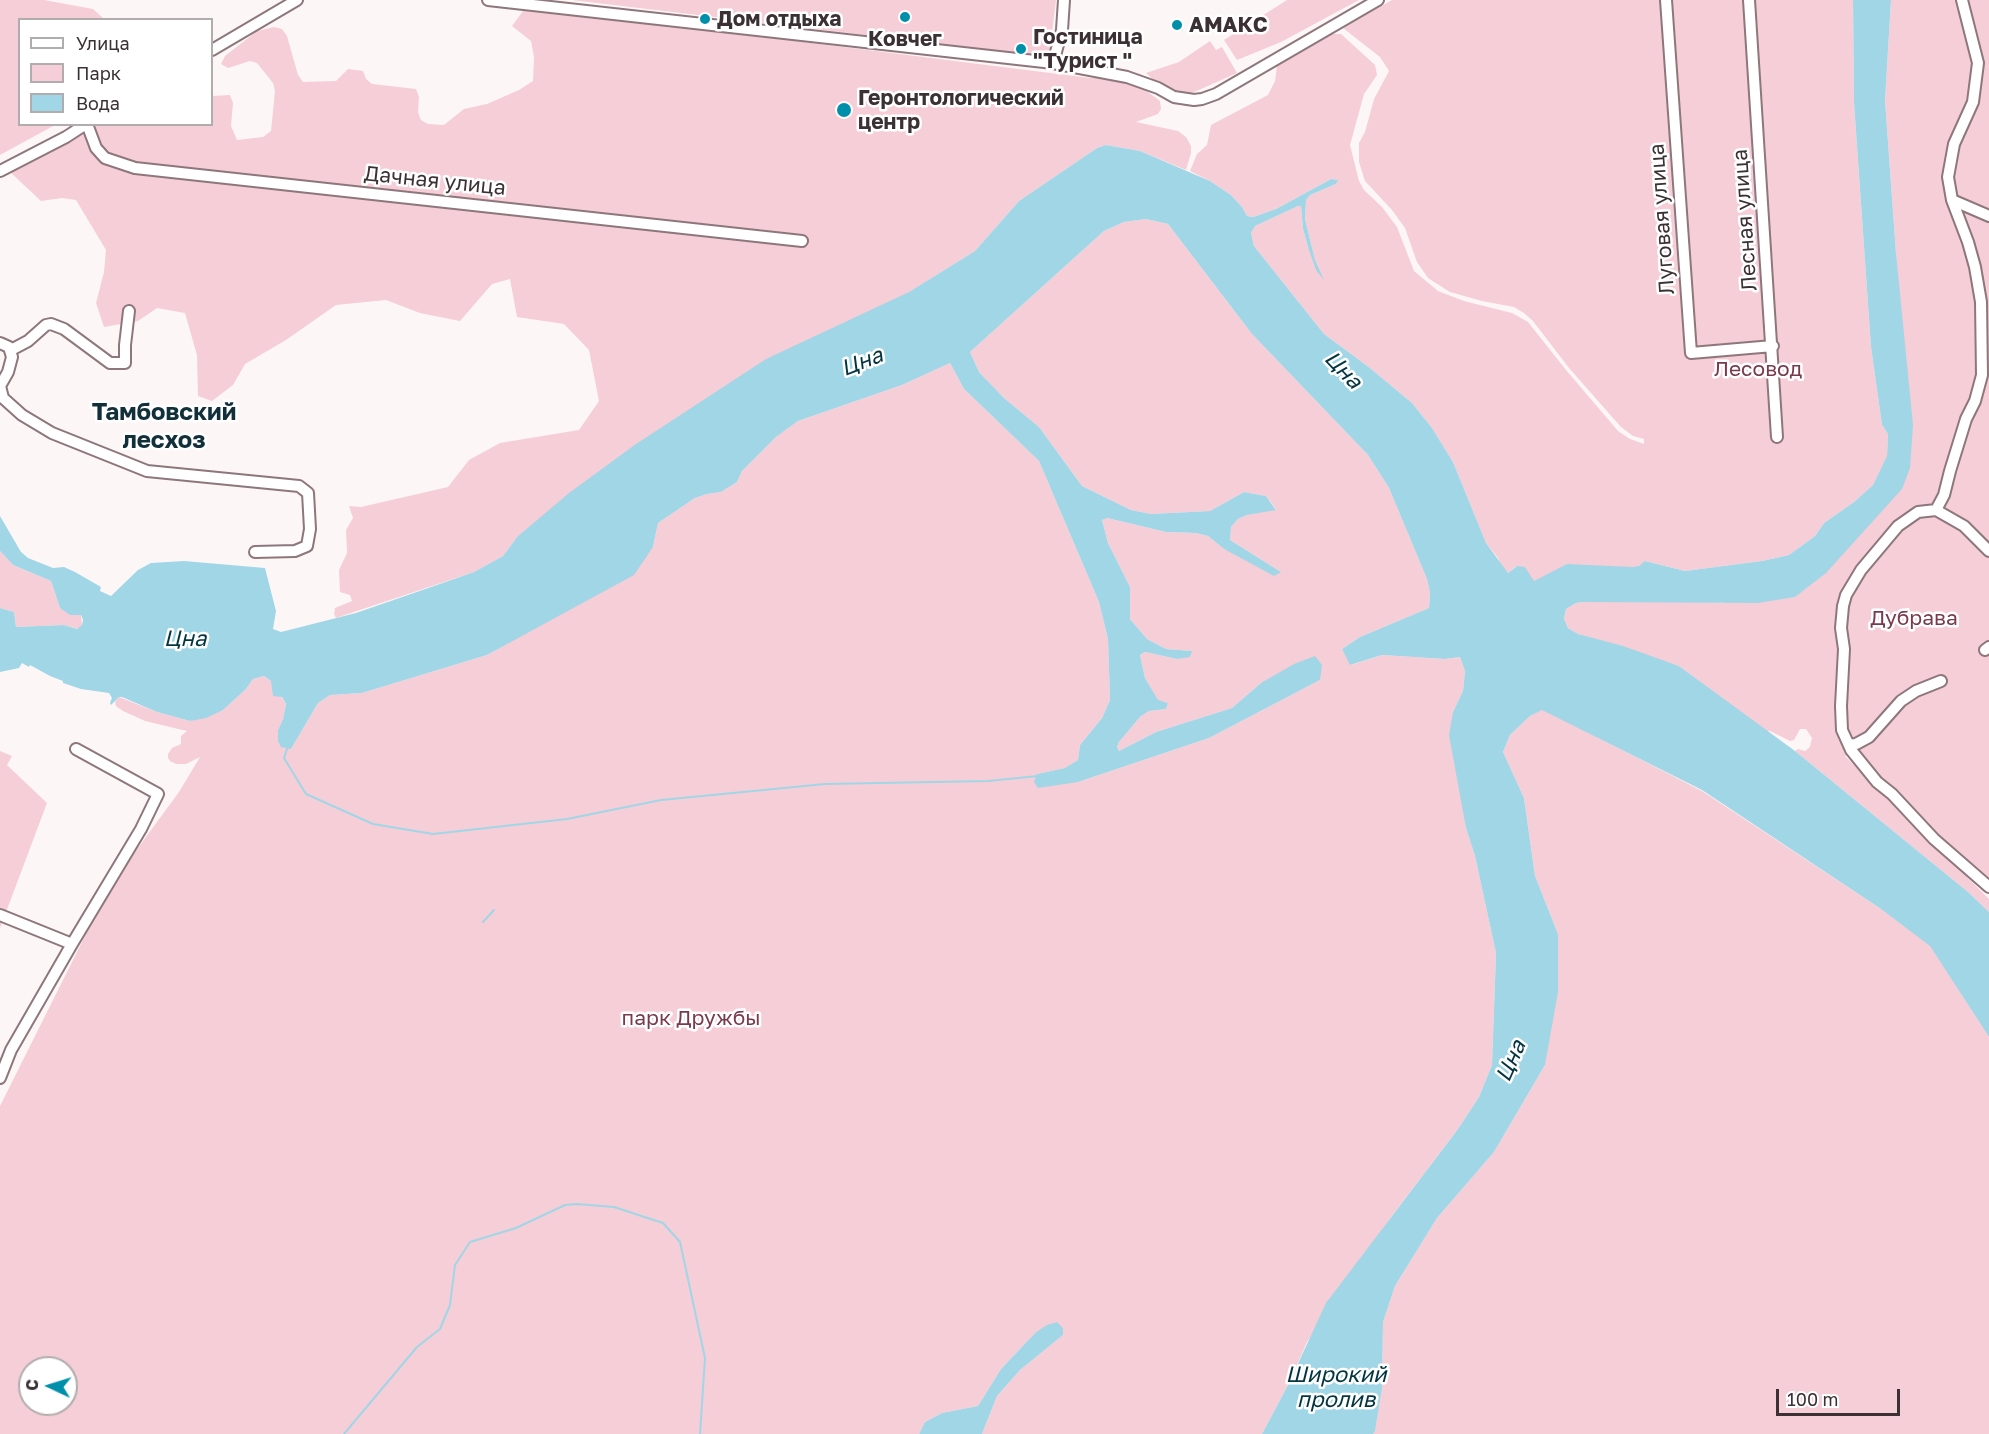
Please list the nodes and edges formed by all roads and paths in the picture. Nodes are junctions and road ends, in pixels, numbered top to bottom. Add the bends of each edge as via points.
1 (297, 0) edge
2 (488, 0) edge
3 (1064, 0) edge
4 (1378, 0) edge
5 (1666, 0) edge
6 (1749, 0) edge
7 (1962, 0) edge
8 (213, 49) edge
9 (1053, 63) junction
10 (83, 126) edge
11 (87, 126) edge
12 (0, 171) edge
13 (1952, 200) junction
14 (1989, 216) edge
15 (802, 241) dead end
16 (129, 311) dead end
17 (0, 343) edge
18 (1773, 346) junction
19 (10, 350) junction
20 (1777, 437) dead end
21 (1936, 510) junction
22 (1989, 551) edge
23 (255, 552) dead end
24 (1941, 681) dead end
25 (1849, 745) junction
26 (76, 749) dead end
27 (1989, 887) edge
28 (0, 915) edge
29 (72, 944) junction
30 (0, 1078) edge

1 - 8 street
2 - 9 street
3 - 9 street via 1062,30
4 - 9 street via 1202,99 1174,97 1126,77
5 - 18 street, Луговая улица via 1691,353
6 - 18 street, Лесная улица
7 - 13 street via 1978,63 1973,102 1954,144 1948,177
10 - 12 street
11 - 15 street, Дачная улица via 105,158 135,168
13 - 14 street
13 - 21 street via 1968,242 1981,302 1982,375
16 - 19 street via 125,363 110,363 51,324
17 - 19 street
18 - 20 street, Лесная улица
19 - 23 street via 11,363 0,386 3,398 52,433 147,471 299,486 308,493 307,546 295,551
21 - 22 street via 1964,526
21 - 25 street via 1918,512 1898,526 1846,595 1841,628 1841,706 1842,730
24 - 25 street via 1901,701 1869,737
25 - 27 street via 1877,782
26 - 29 street via 158,794
28 - 29 street
29 - 30 street via 11,1050

